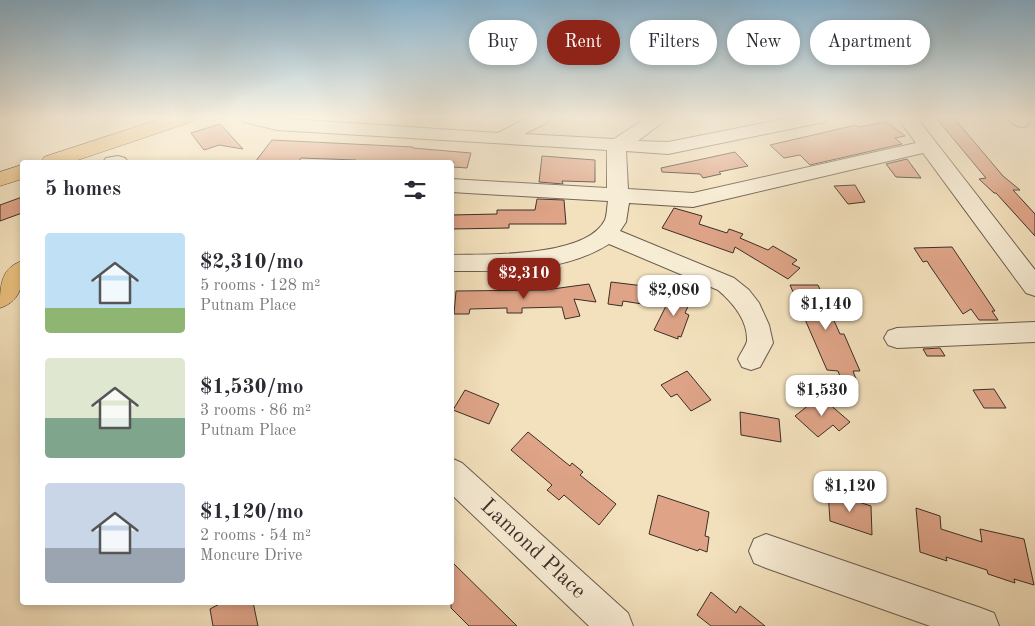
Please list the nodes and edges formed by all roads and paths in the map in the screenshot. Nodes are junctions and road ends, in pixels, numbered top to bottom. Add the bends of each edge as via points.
1 (111, 147) edge
2 (131, 147) edge
3 (617, 147) edge
4 (648, 147) edge
5 (672, 147) edge
6 (924, 147) edge
7 (930, 147) edge
8 (88, 157) edge
9 (66, 160) edge
10 (115, 160) edge
11 (20, 173) edge
12 (20, 177) edge
13 (0, 180) edge
14 (454, 185) edge
15 (617, 197) junction
16 (607, 234) junction
17 (454, 263) edge
18 (20, 273) edge
19 (1035, 287) edge
20 (0, 298) edge
21 (1035, 332) edge
22 (897, 338) dead end
23 (751, 359) dead end
24 (454, 476) edge
25 (766, 551) dead end
26 (615, 626) edge
27 (981, 626) edge

1 - 8 main road
2 - 10 main road
3 - 15 street
4 - 5 street
6 - 15 street via 693,200
7 - 19 street
8 - 9 main road
11 - 13 main road
12 - 13 main road
14 - 15 street
15 - 16 street via 615,222
16 - 17 street via 572,253 557,257
16 - 23 street via 700,272 738,293 746,303 760,343
18 - 20 main road
21 - 22 street
24 - 26 street, Lamond Place
25 - 27 street

